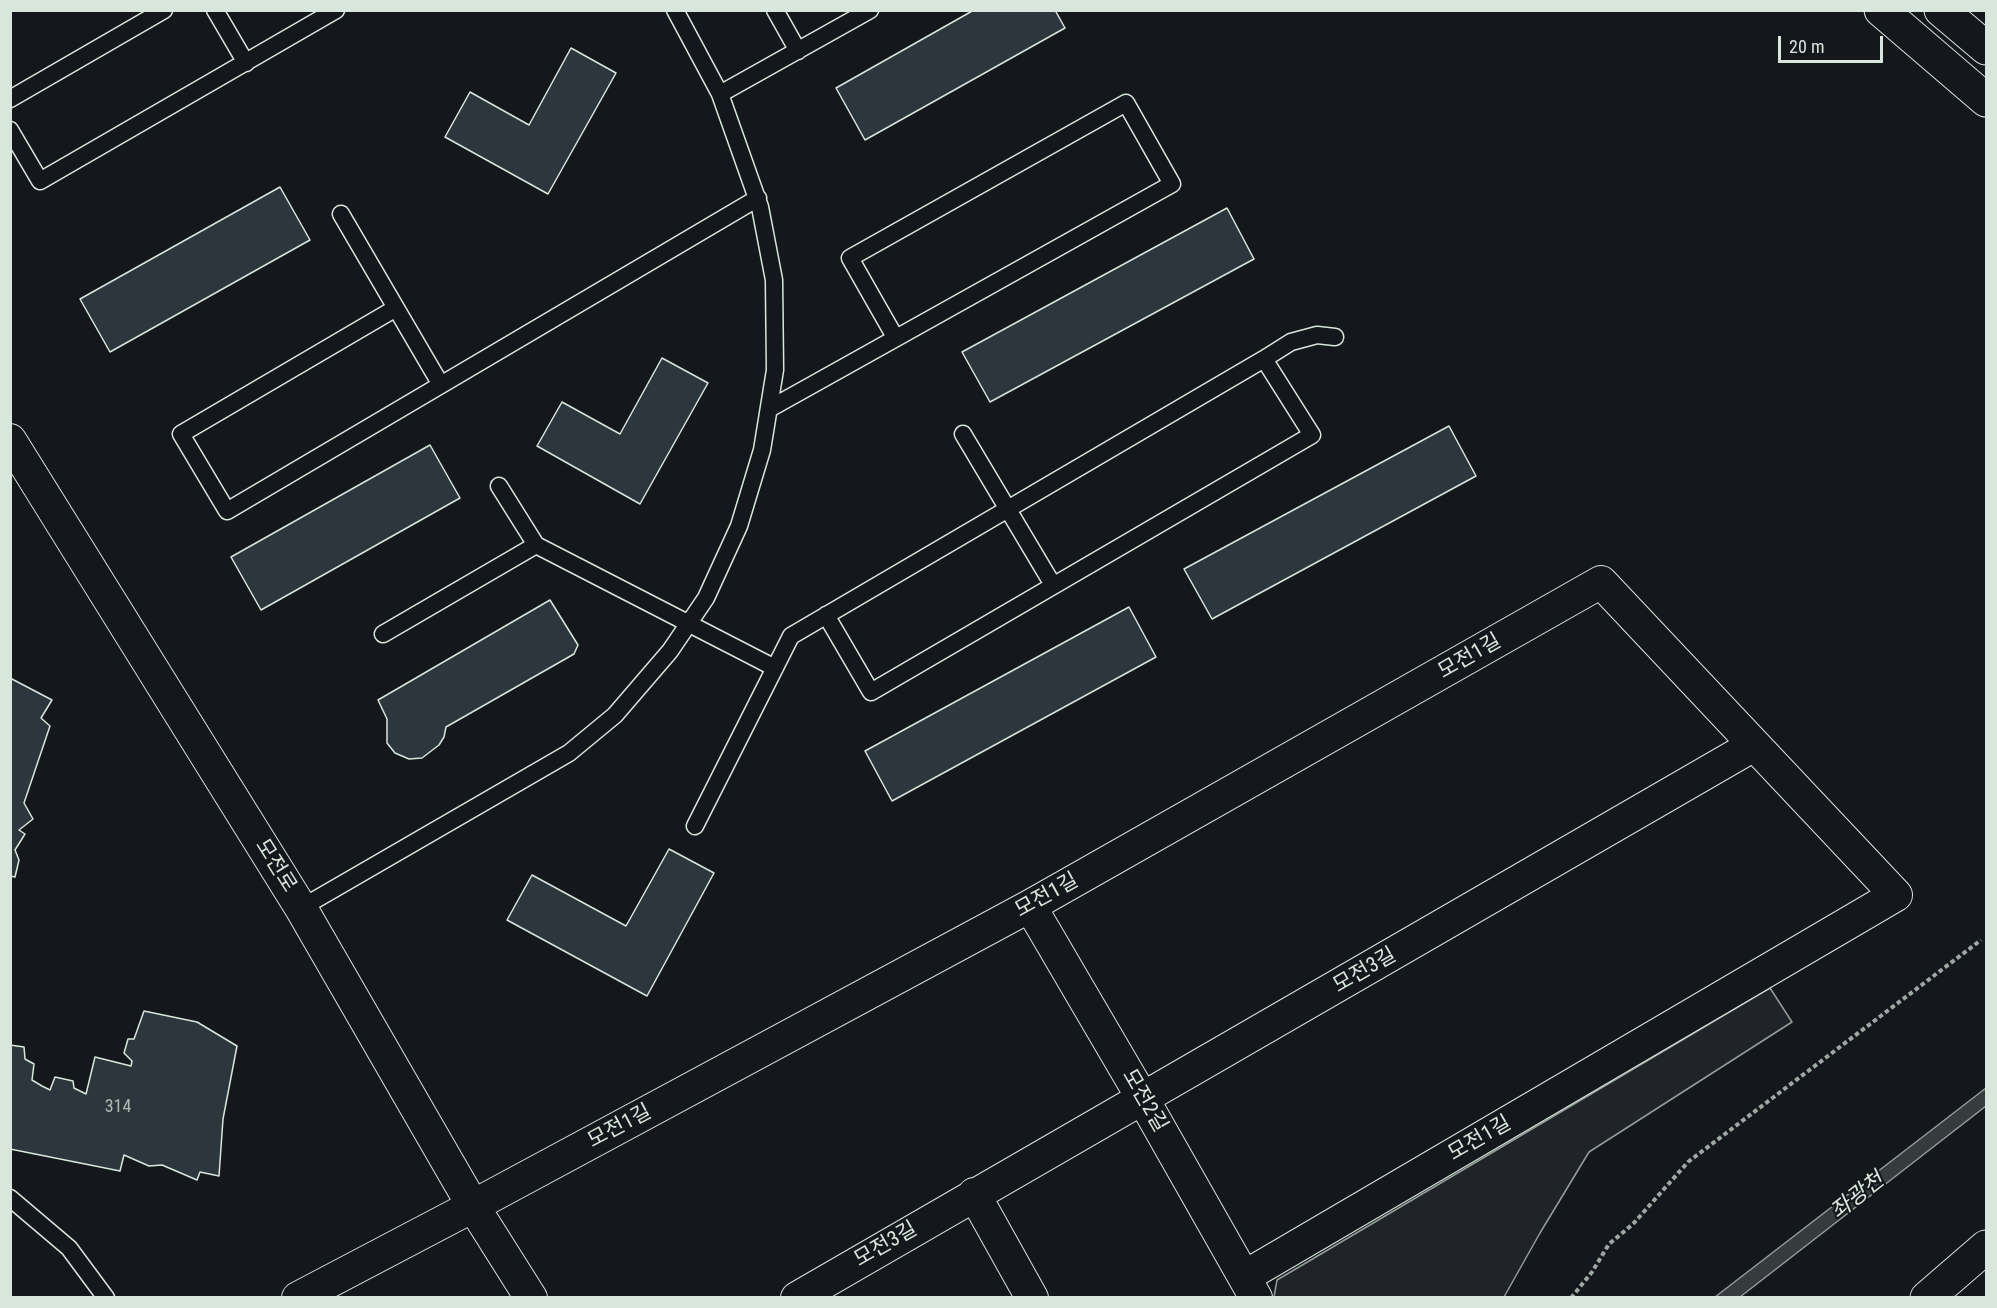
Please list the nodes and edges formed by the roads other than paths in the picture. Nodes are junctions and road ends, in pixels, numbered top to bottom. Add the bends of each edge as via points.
1 (164, 10) edge
2 (215, 10) edge
3 (336, 10) edge
4 (675, 10) edge
5 (775, 10) edge
6 (870, 10) edge
7 (1881, 10) edge
8 (1941, 10) edge
9 (1986, 48) edge
10 (798, 51) junction
11 (246, 63) junction
12 (720, 94) junction
13 (10, 99) edge
14 (1986, 100) edge
15 (10, 130) edge
16 (758, 198) junction
17 (341, 214) dead end
18 (396, 308) junction
19 (895, 337) junction
20 (1335, 337) dead end
21 (1264, 359) junction
22 (441, 385) junction
23 (769, 408) junction
24 (963, 434) dead end
25 (10, 440) edge
26 (500, 486) dead end
27 (1008, 509) junction
28 (536, 545) junction
29 (1053, 585) junction
30 (826, 615) junction
31 (690, 622) junction
32 (383, 634) dead end
33 (774, 668) junction
34 (1754, 745) junction
35 (695, 826) dead end
36 (1030, 906) junction
37 (301, 908) junction
38 (1143, 1099) junction
39 (974, 1194) junction
40 (10, 1198) edge
41 (473, 1206) junction
42 (1986, 1247) edge
43 (1250, 1288) edge
44 (797, 1297) edge
45 (106, 1298) edge
46 (298, 1298) edge
47 (531, 1298) edge
48 (1032, 1298) edge
49 (1927, 1298) edge

1 - 13 lane
2 - 11 lane
3 - 11 lane
4 - 12 lane
5 - 10 lane
6 - 10 lane
7 - 14 main road
8 - 9 main road
10 - 12 lane
11 - 15 lane via 40,181
12 - 16 lane
16 - 22 lane
16 - 23 lane via 774,280 775,370
17 - 18 lane
18 - 22 lane
18 - 22 lane via 181,434 227,511
19 - 19 lane via 1172,184 1126,103 850,258
19 - 23 lane
20 - 21 lane via 1317,335 1291,342
21 - 27 lane
21 - 29 lane via 1312,435
23 - 31 lane via 762,450 740,526 706,598
24 - 27 lane
25 - 37 street, 모전로
26 - 28 lane
27 - 29 lane
27 - 30 lane
28 - 31 lane
28 - 32 lane
29 - 30 lane via 871,692
30 - 33 lane via 791,636
31 - 33 lane
31 - 37 lane via 615,715 569,753
33 - 35 lane
34 - 36 street, 모전1길 via 1601,582
34 - 38 street, 모전3길
34 - 43 street, 모전1길 via 1896,895
36 - 38 street, 모전2길
36 - 41 street, 모전1길
37 - 41 street, 모전로
38 - 39 street, 모전3길
38 - 43 street, 모전2길
39 - 44 street, 모전3길
39 - 48 street
40 - 45 lane via 69,1248
41 - 46 street, 모전1길
41 - 47 street, 모전로
42 - 49 main road

